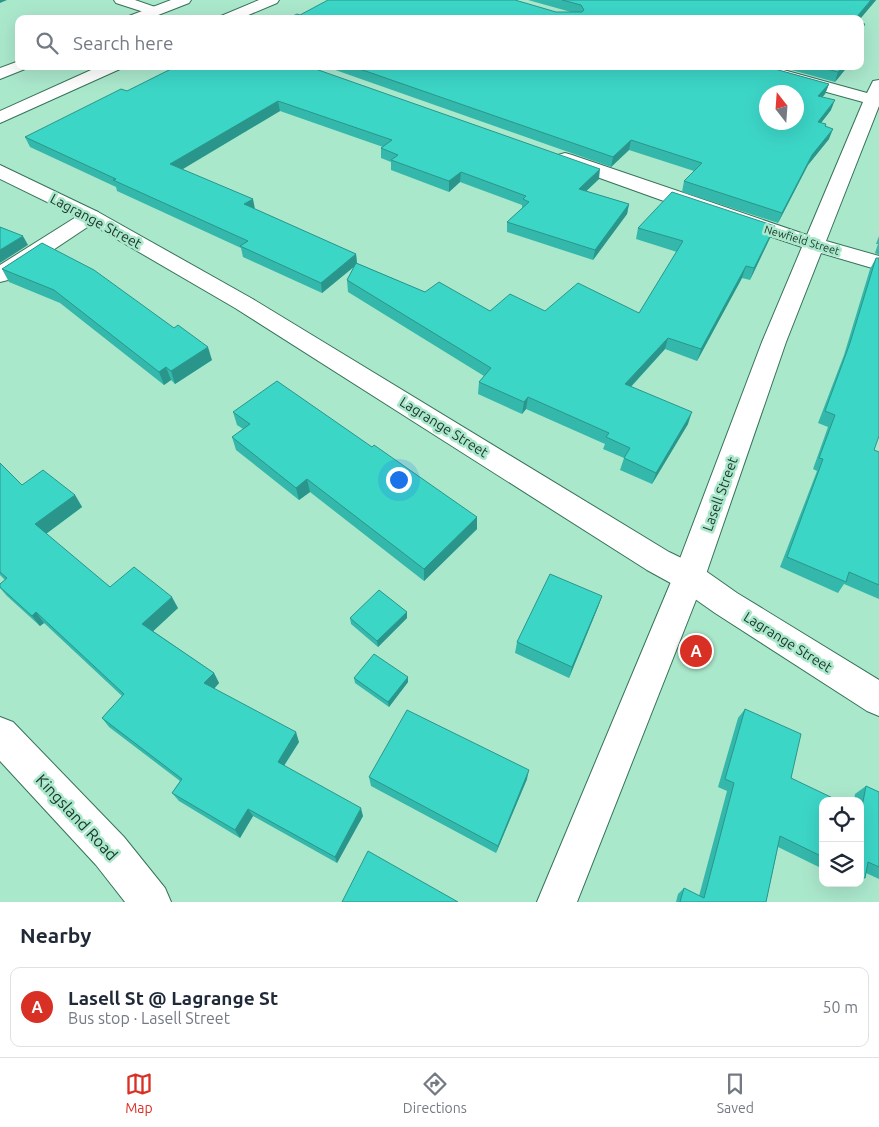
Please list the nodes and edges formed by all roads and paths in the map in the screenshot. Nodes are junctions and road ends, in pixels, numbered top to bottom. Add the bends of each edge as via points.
1 (121, 0) edge
2 (184, 0) edge
3 (272, 0) edge
4 (153, 11) junction
5 (144, 15) edge
6 (236, 15) edge
7 (15, 68) edge
8 (105, 70) edge
9 (766, 70) edge
10 (0, 74) edge
11 (877, 96) edge
12 (0, 118) edge
13 (546, 152) edge
14 (0, 171) edge
15 (91, 216) junction
16 (814, 245) junction
17 (879, 263) edge
18 (0, 275) edge
19 (689, 577) junction
20 (879, 699) edge
21 (0, 736) edge
22 (151, 902) edge
23 (557, 902) edge

1 - 4 main road
2 - 4 main road
3 - 6 main road
4 - 5 main road
7 - 10 main road
8 - 12 main road
9 - 11 main road
11 - 16 main road, Lasell Street
13 - 16 main road, Newfield Street
14 - 15 main road, Lagrange Street
15 - 18 main road
15 - 19 main road, Lagrange Street via 243,303 658,561
16 - 17 main road, Newfield Street
16 - 19 main road, Lasell Street via 774,342
19 - 20 main road, Lagrange Street
19 - 23 main road, Lasell Street
21 - 22 main road, Kingsland Road via 110,851

